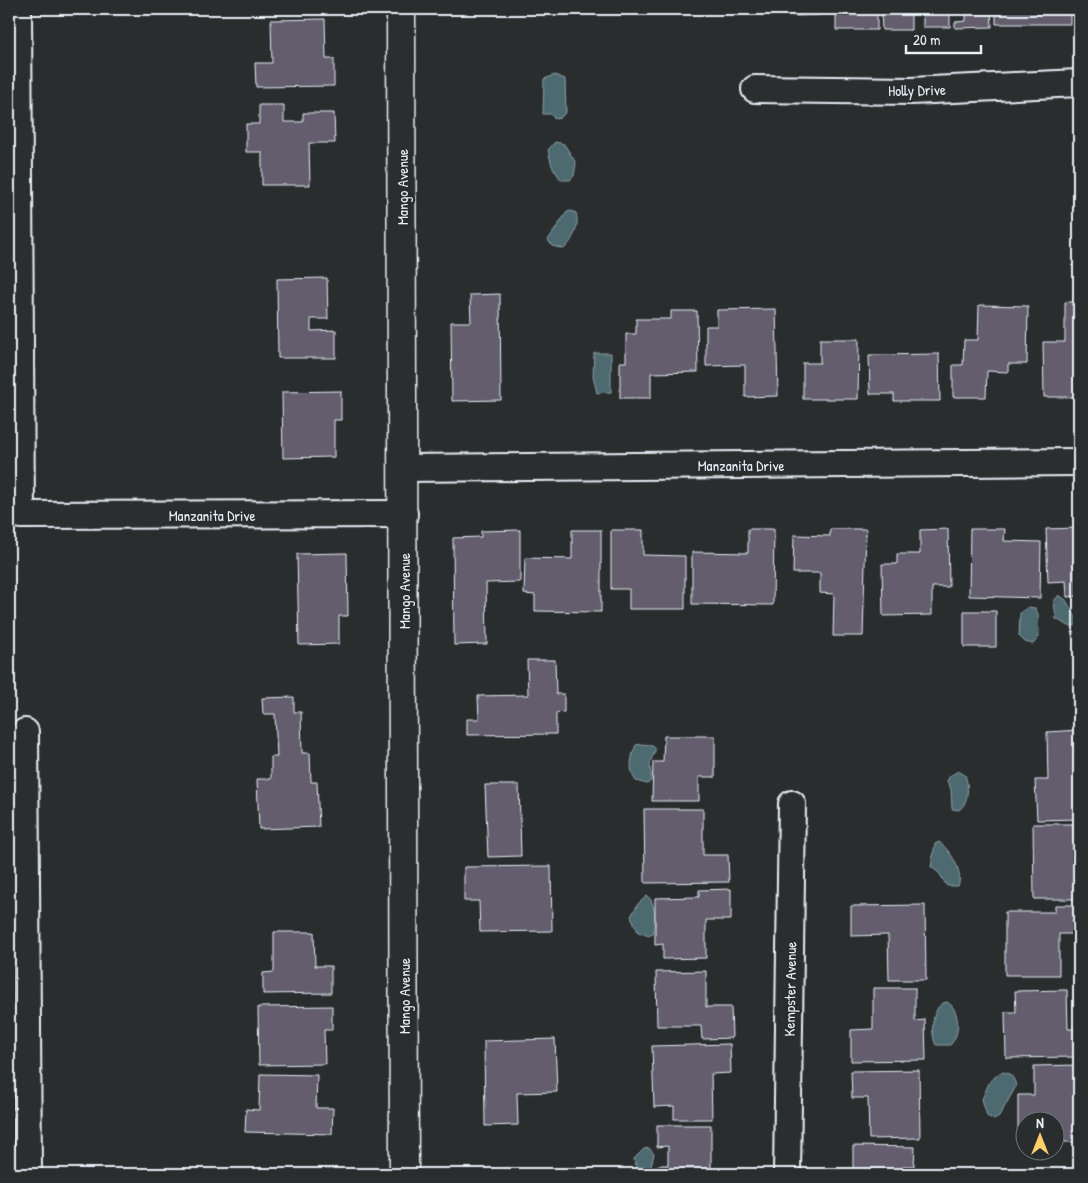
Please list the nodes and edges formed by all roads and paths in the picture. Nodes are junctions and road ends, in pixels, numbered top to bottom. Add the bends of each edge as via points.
1 (18, 9) edge
2 (401, 9) edge
3 (1079, 83) edge
4 (754, 88) dead end
5 (1079, 462) edge
6 (404, 468) junction
7 (404, 514) junction
8 (24, 732) dead end
9 (792, 804) dead end
10 (28, 1174) edge
11 (404, 1174) edge
12 (787, 1174) edge

1 - 7 street, Manzanita Drive via 21,515
2 - 6 street, Mango Avenue
3 - 4 street, Holly Drive via 911,91
5 - 6 street, Manzanita Drive
6 - 7 street, Mango Avenue
7 - 11 street, Mango Avenue
8 - 10 street
9 - 12 street, Kempster Avenue

